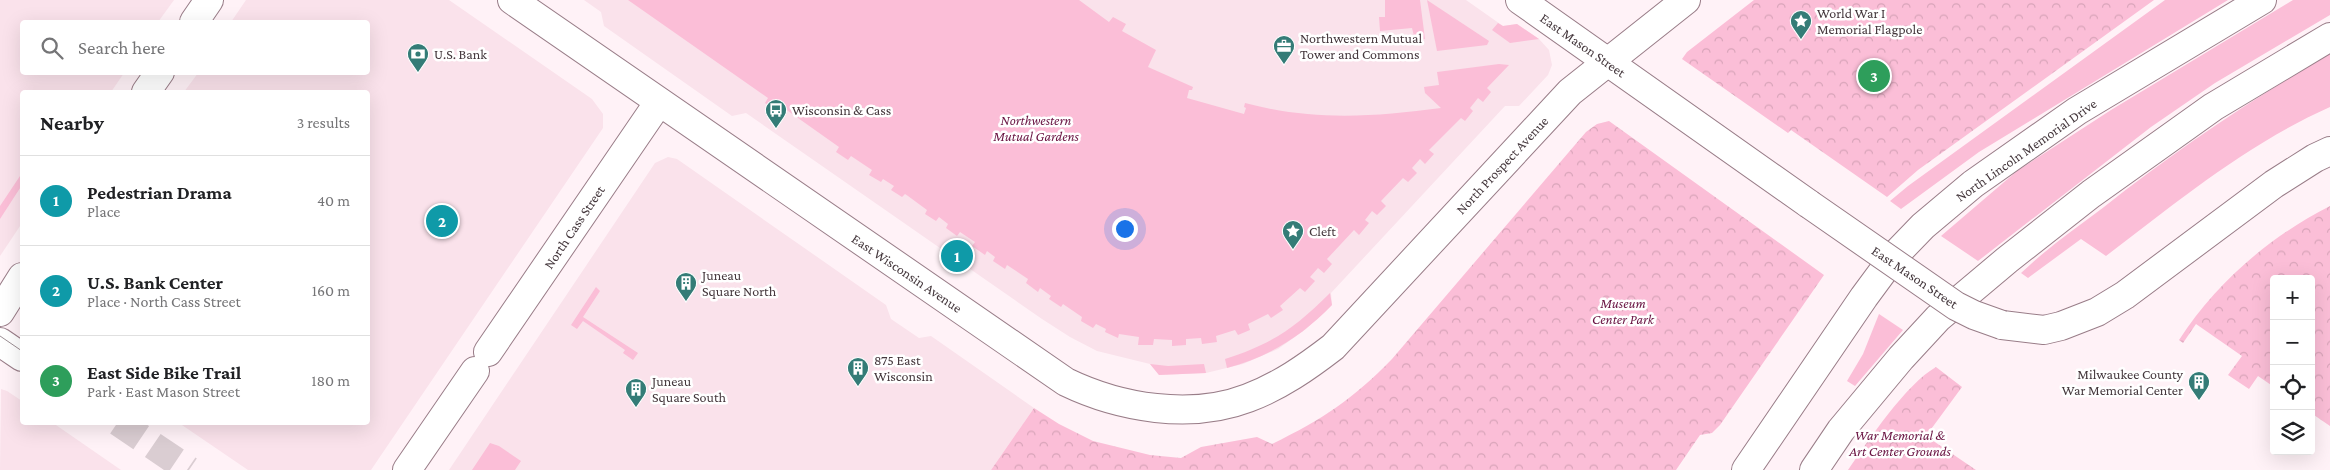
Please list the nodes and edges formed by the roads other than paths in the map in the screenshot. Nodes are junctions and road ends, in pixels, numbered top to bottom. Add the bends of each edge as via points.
1 (209, 0) edge
2 (512, 0) edge
3 (1520, 0) edge
4 (1686, 0) edge
5 (2262, 0) edge
6 (195, 20) edge
7 (2330, 37) edge
8 (1608, 61) junction
9 (158, 75) edge
10 (147, 90) edge
11 (659, 102) junction
12 (2330, 151) edge
13 (20, 280) edge
14 (0, 312) edge
15 (0, 342) edge
16 (1333, 346) joint
17 (20, 356) edge
18 (407, 470) edge
19 (1746, 470) edge
20 (1814, 470) edge

1 - 6 main road
2 - 11 main road, East Wisconsin Avenue
3 - 8 main road, East Mason Street
4 - 8 main road, North Prospect Avenue
5 - 19 main road, North Lincoln Memorial Drive via 2077,112 1973,184 1923,226 1890,262
7 - 20 main road via 2213,107 2007,260 1938,318 1901,358 1841,430
8 - 12 main road, East Mason Street, bridge via 1956,306 2002,325 2044,330 2097,312 2125,295 2274,184
8 - 16 main road, North Prospect Avenue via 1570,92
9 - 10 main road
11 - 16 main road, East Wisconsin Avenue via 1078,388 1106,398 1158,408 1222,406 1248,398 1304,370
11 - 18 main road, North Cass Street
13 - 14 main road
15 - 17 main road

